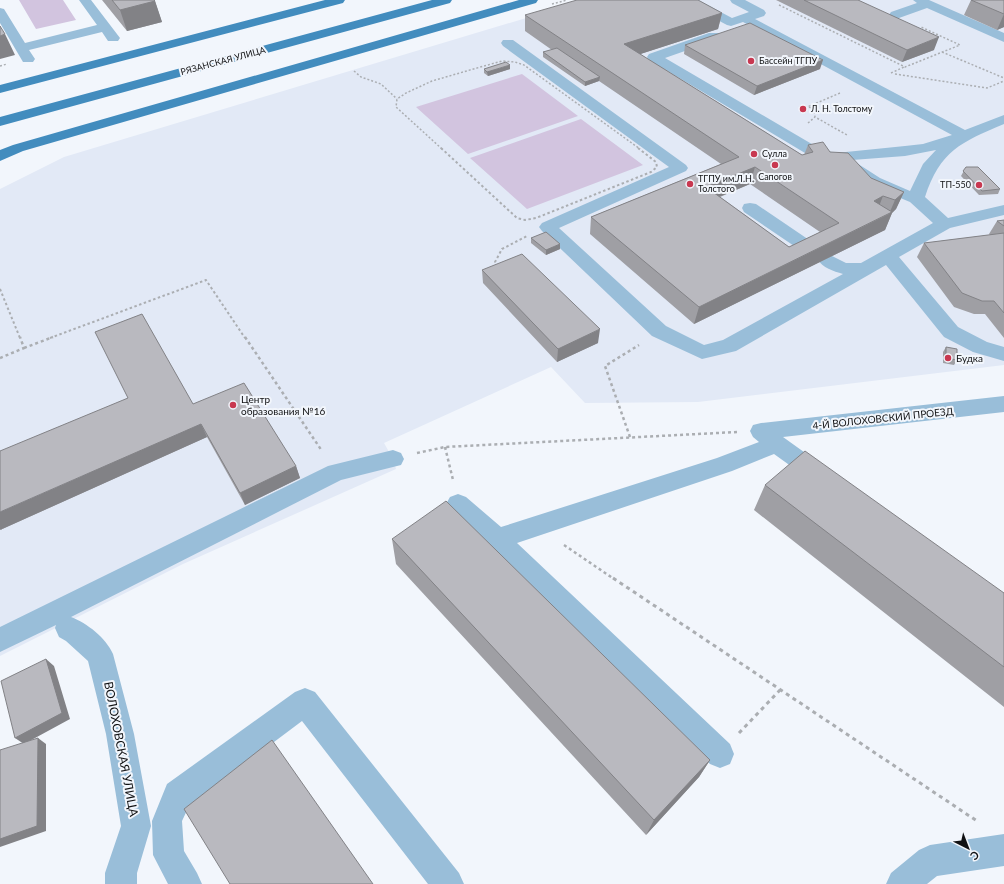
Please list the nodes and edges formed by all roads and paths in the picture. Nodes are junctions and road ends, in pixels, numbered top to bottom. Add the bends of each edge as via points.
1 (85, 0) edge
2 (339, 0) edge
3 (405, 0) edge
4 (446, 0) edge
5 (532, 0) edge
6 (689, 0) edge
7 (736, 0) edge
8 (923, 2) edge
9 (777, 4) dead end
10 (0, 12) edge
11 (895, 15) joint
12 (748, 20) junction
13 (1004, 38) edge
14 (508, 43) dead end
15 (942, 52) junction
16 (905, 67) junction
17 (352, 69) dead end
18 (891, 73) dead end
19 (1004, 78) edge
20 (47, 90) dead end
21 (0, 91) edge
22 (397, 99) junction
23 (808, 106) dead end
24 (0, 110) edge
25 (1004, 119) edge
26 (0, 122) edge
27 (965, 136) junction
28 (881, 154) junction
29 (0, 156) edge
30 (837, 157) junction
31 (916, 198) junction
32 (750, 208) dead end
33 (1004, 210) edge
34 (944, 224) junction
35 (548, 228) junction
36 (888, 256) junction
37 (498, 269) edge
38 (864, 269) junction
39 (0, 289) edge
40 (659, 331) junction
41 (24, 348) junction
42 (1004, 354) edge
43 (0, 358) edge
44 (1004, 404) edge
45 (630, 437) junction
46 (769, 437) junction
47 (445, 447) junction
48 (393, 459) joint
49 (336, 472) junction
50 (840, 489) edge
51 (458, 504) joint
52 (496, 539) junction
53 (559, 542) dead end
54 (68, 628) dead end
55 (0, 640) edge
56 (780, 690) junction
57 (720, 754) joint
58 (984, 826) dead end
59 (1004, 850) edge
60 (121, 884) edge
61 (186, 884) edge
62 (448, 884) edge
63 (902, 884) edge

1 - 10 street via 109,33 25,53
2 - 21 main road
3 - 24 main road, РЯЗАНСКАЯ УЛИЦА
4 - 26 main road, РЯЗАНСКАЯ УЛИЦА
5 - 29 main road via 18,148
6 - 12 street via 731,22
7 - 12 street via 760,12
8 - 11 street
8 - 13 street
9 - 16 path
11 - 15 path via 960,45
12 - 27 street
12 - 30 street via 654,57 810,150
14 - 35 street via 680,168
15 - 16 path
15 - 19 path
16 - 18 path
17 - 22 path via 361,77 381,84
20 - 21 main road
22 - 22 path via 405,92 446,78 502,62 515,62 524,65 652,158 656,162 656,167 651,172 536,218 516,218 396,107
23 - 28 path via 814,109 815,116
25 - 27 street
27 - 28 street via 925,148
27 - 31 street via 939,155 928,168
28 - 30 street
30 - 31 street via 874,182 892,191
31 - 34 street
32 - 38 street via 836,266 848,270
33 - 34 street
34 - 36 street
35 - 37 path via 521,238 502,249 495,262
35 - 40 street
36 - 38 street
36 - 42 street via 951,332 980,347
38 - 40 street via 729,346 702,352
39 - 41 path
40 - 45 path via 605,366
41 - 43 path
41 - 49 path via 206,280
44 - 46 street, 4-Й ВОЛОХОВСКИЙ ПРОЕЗД
45 - 46 path
45 - 47 path
46 - 50 street
46 - 52 street, 4-Й ВОЛОХОВСКИЙ ПРОЕЗД via 724,465
47 - 48 path
47 - 51 path
48 - 49 street
49 - 55 street
51 - 52 street
52 - 57 street
53 - 56 path
54 - 60 street, ВОЛОХОВСКАЯ УЛИЦА via 100,654 120,734 136,826 121,873
56 - 57 path
56 - 58 path
59 - 63 street via 930,861
61 - 62 street via 169,856 167,821 178,795 306,702

